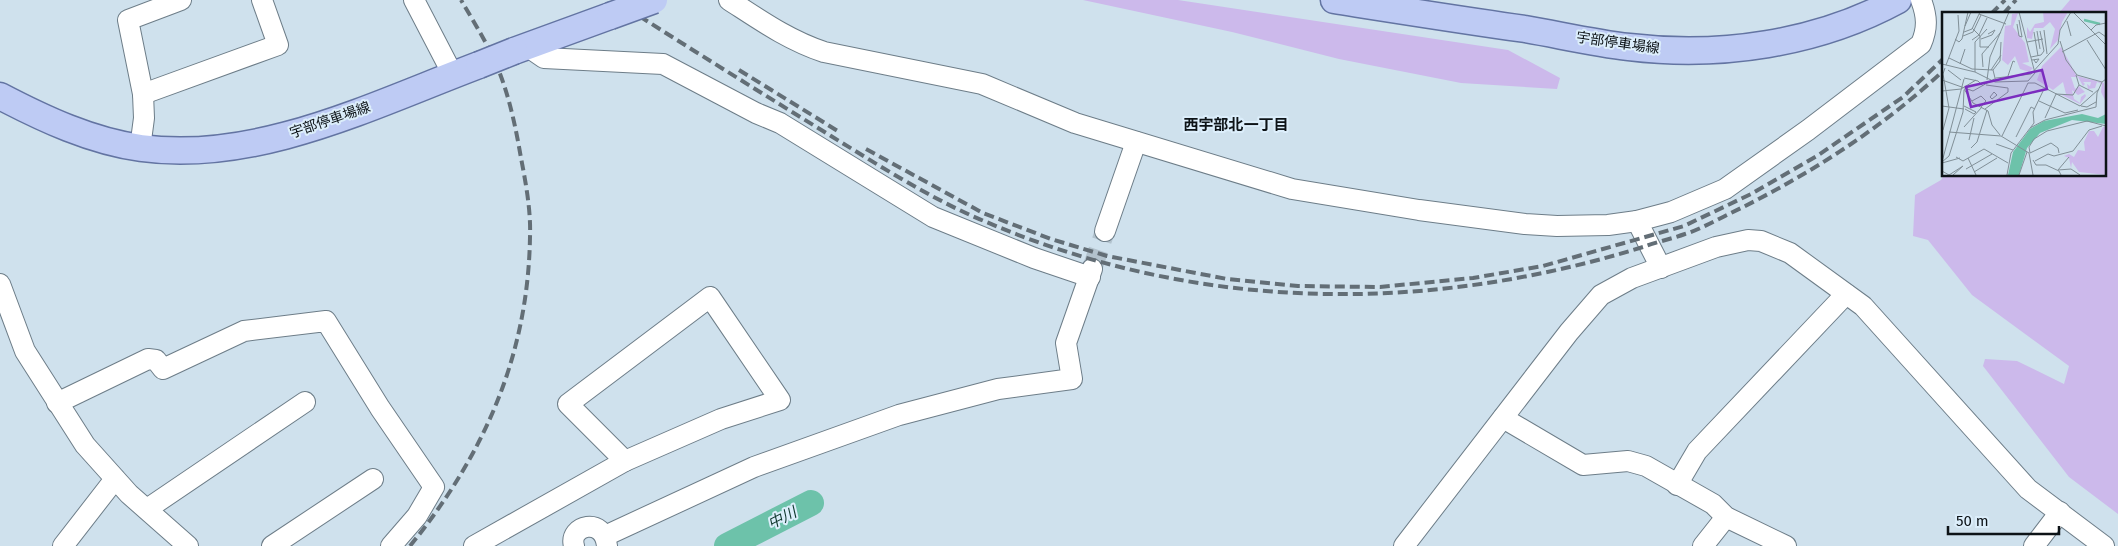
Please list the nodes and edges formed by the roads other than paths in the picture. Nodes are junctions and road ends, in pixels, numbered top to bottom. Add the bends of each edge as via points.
1 (181, 0) edge
2 (262, 0) edge
3 (414, 0) edge
4 (654, 0) edge
5 (729, 0) edge
6 (1334, 0) edge
7 (1898, 0) edge
8 (1921, 0) edge
9 (1413, 6) edge
10 (521, 49) junction
11 (453, 75) junction
12 (143, 94) junction
13 (0, 96) edge
14 (1136, 142) junction
15 (140, 148) junction
16 (1636, 221) junction
17 (1105, 232) tunnel mouth
18 (1661, 268) junction
19 (0, 284) edge
20 (1846, 294) junction
21 (58, 402) junction
22 (305, 402) dead end
23 (1502, 418) junction
24 (625, 460) junction
25 (115, 479) junction
26 (373, 479) dead end
27 (1677, 485) junction
28 (146, 509) junction
29 (2060, 512) junction
30 (1726, 517) junction
31 (606, 541) edge
32 (62, 546) edge
33 (188, 546) edge
34 (272, 546) edge
35 (392, 546) edge
36 (474, 546) edge
37 (574, 546) edge
38 (1404, 546) edge
39 (1704, 546) edge
40 (1786, 546) edge
41 (2034, 546) edge
42 (2104, 546) edge

1 - 12 street via 128,20
2 - 12 street via 278,45
3 - 11 street
4 - 10 main road, 宇部停車場線, bridge
5 - 14 street via 779,34 805,46 982,84 1075,123
6 - 9 main road, 宇部停車場線
7 - 9 main road, 宇部停車場線 via 1842,24 1802,36 1770,44 1706,50 1629,47
8 - 16 street via 1927,31 1921,44 1725,189 1671,212
10 - 11 main road, 宇部停車場線, bridge
10 - 31 street via 544,58 663,64 780,123 933,217 1034,258 1091,273 1066,343 1072,379 998,389 899,415 754,467
11 - 15 main road, 宇部停車場線 via 324,123 257,143 193,151
12 - 15 street
13 - 15 main road, 宇部停車場線 via 75,130
14 - 16 street via 1292,189 1419,210 1556,226
14 - 17 street
16 - 18 street
18 - 20 street via 1733,242 1761,241 1790,253
18 - 23 street via 1614,286 1601,295
19 - 21 street via 25,351
20 - 27 street via 1697,451
20 - 29 street via 1863,306 2028,490
21 - 25 street via 84,445
21 - 35 street via 148,359 156,360 163,369 244,331 326,321 434,488 417,516
22 - 28 street
23 - 27 street via 1582,465 1628,461 1646,466
23 - 38 street
24 - 24 street via 568,404 710,297 780,400 721,419
24 - 36 street
25 - 28 street
25 - 32 street
26 - 34 street
27 - 30 street via 1713,504
28 - 33 street
29 - 41 street
29 - 42 street
30 - 39 street
30 - 40 street
31 - 37 street via 598,528 587,526 577,531

